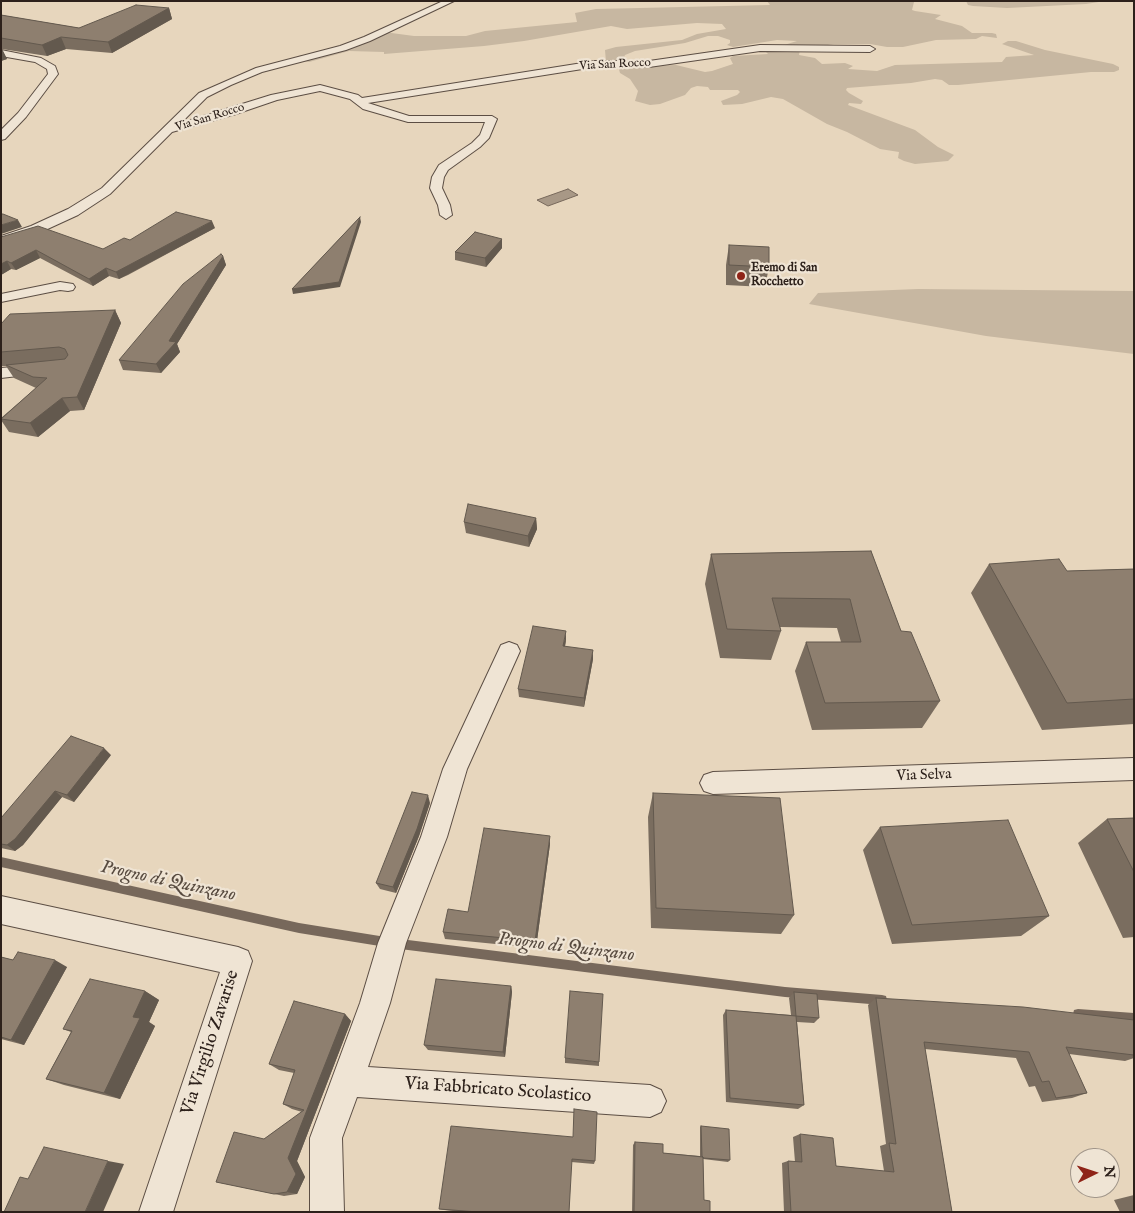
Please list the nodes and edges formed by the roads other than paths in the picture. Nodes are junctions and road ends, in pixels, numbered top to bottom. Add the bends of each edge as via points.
1 (450, 1) edge
2 (870, 50) dead end
3 (1, 53) edge
4 (362, 101) junction
5 (168, 130) junction
6 (1, 137) edge
7 (446, 215) dead end
8 (1, 241) edge
9 (68, 287) dead end
10 (1, 298) edge
11 (57, 368) edge
12 (1, 373) edge
13 (509, 651) dead end
14 (1134, 769) edge
15 (714, 783) dead end
16 (1, 910) edge
17 (347, 1081) junction
18 (650, 1101) dead end
19 (156, 1212) edge
20 (327, 1212) edge

1 - 5 street via 343,48 259,70 227,83 203,95
2 - 4 street, Via San Rocco via 760,48 649,64 595,64
3 - 6 street via 38,60 52,68 53,74 22,116
4 - 5 street, Via San Rocco via 329,89 309,89
4 - 7 street, Via San Rocco via 366,107 408,119 492,119 476,145 443,168 438,177 436,188
5 - 8 street, Via San Rocco via 106,191 73,212
9 - 10 street
11 - 12 street
13 - 17 street via 454,769 434,837 392,943
14 - 15 street, Via Selva
16 - 19 street, Via Virgilio Zavarise via 238,961
17 - 18 street, Via Fabbricato Scolastico
17 - 20 street via 326,1138

